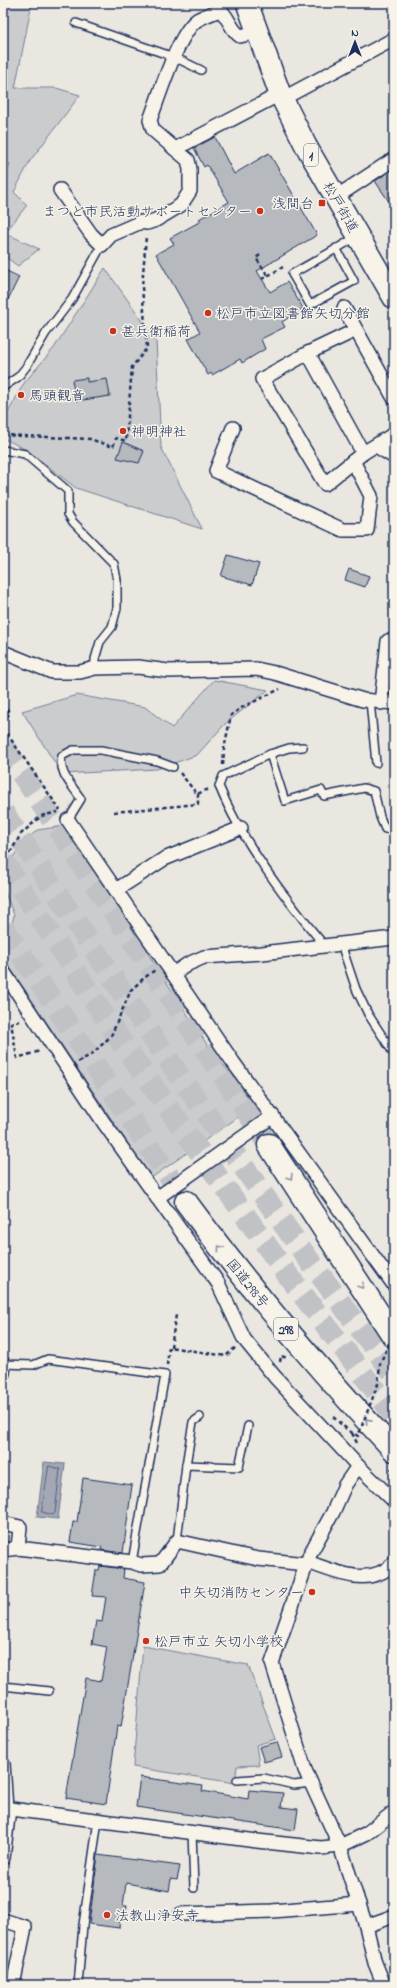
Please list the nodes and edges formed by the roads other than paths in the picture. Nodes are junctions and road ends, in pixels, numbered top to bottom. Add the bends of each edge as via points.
1 (247, 3) edge
2 (76, 23) dead end
3 (256, 32) junction
4 (394, 39) edge
5 (174, 57) junction
6 (201, 70) dead end
7 (281, 96) junction
8 (175, 148) junction
9 (394, 159) edge
10 (60, 190) dead end
11 (336, 197) junction
12 (358, 236) junction
13 (102, 245) junction
14 (336, 248) junction
15 (394, 298) edge
16 (344, 308) dead end
17 (356, 330) junction
18 (308, 353) junction
19 (3, 387) edge
20 (394, 398) edge
21 (233, 428) dead end
22 (394, 434) edge
23 (376, 446) junction
24 (3, 450) edge
25 (358, 457) junction
26 (394, 457) edge
27 (388, 641) dead end
28 (3, 652) edge
29 (95, 668) junction
30 (382, 702) edge
31 (303, 747) dead end
32 (270, 754) junction
33 (376, 763) dead end
34 (173, 767) road end
35 (65, 815) joint
36 (241, 828) junction
37 (394, 833) edge
38 (116, 890) junction
39 (394, 938) edge
40 (341, 944) junction
41 (326, 946) junction
42 (170, 969) junction
43 (3, 971) edge
44 (394, 1054) edge
45 (273, 1116) junction
46 (269, 1145) tunnel mouth
47 (157, 1198) junction
48 (186, 1202) tunnel mouth
49 (394, 1285) edge
50 (394, 1337) edge
51 (3, 1367) edge
52 (200, 1417) dead end
53 (248, 1426) dead end
54 (394, 1450) edge
55 (186, 1465) junction
56 (358, 1466) junction
57 (394, 1500) edge
58 (3, 1523) edge
59 (177, 1541) junction
60 (18, 1548) junction
61 (3, 1550) edge
62 (132, 1562) junction
63 (307, 1563) junction
64 (394, 1563) edge
65 (3, 1686) edge
66 (49, 1691) dead end
67 (6, 1763) dead end
68 (237, 1780) dead end
69 (311, 1783) junction
70 (6, 1808) edge
71 (394, 1812) edge
72 (98, 1820) junction
73 (192, 1832) junction
74 (340, 1846) junction
75 (3, 1858) edge
76 (194, 1888) dead end
77 (359, 1904) junction
78 (181, 1914) dead end
79 (394, 1916) edge
80 (3, 1920) edge
81 (366, 1926) junction
82 (13, 1985) edge
83 (78, 1985) edge
84 (384, 1985) edge

1 - 3 main road, 松戸街道 / 1
2 - 5 lane
3 - 5 street via 240,36 233,31 226,14 220,10 196,20 187,31
3 - 7 main road, 松戸街道 / 1
4 - 7 street
5 - 6 lane
5 - 8 street via 150,120 153,130
7 - 8 street
7 - 11 main road, 松戸街道 / 1
8 - 13 street via 188,160 190,191 180,205 167,215 147,223 141,222 111,235
9 - 11 street
10 - 13 street via 91,234
11 - 12 main road, 松戸街道 / 1
12 - 14 lane
12 - 15 main road, 松戸街道 / 1
13 - 19 lane via 72,299 46,333 26,367 18,377
14 - 14 lane via 292,274 310,305 354,281
16 - 17 street
17 - 18 street
17 - 20 street
18 - 25 street
18 - 25 street via 262,380 325,484
21 - 25 street via 216,471 343,530 367,530 371,496
22 - 23 street
23 - 25 street
23 - 26 street
24 - 29 lane via 25,454 68,491 68,514 73,522 114,564 117,608 112,627 100,642
27 - 30 street
28 - 29 street via 52,672 80,672
29 - 30 street via 138,667 168,671 256,669
30 - 33 lane
31 - 32 lane
32 - 36 lane via 223,776 219,786
32 - 37 lane via 285,801 322,790 324,796 364,788 374,791 385,829 393,830
34 - 35 lane via 121,752 73,750 62,756 60,764 61,770 81,799
35 - 38 street
36 - 38 street via 164,859
36 - 41 lane via 290,905
38 - 42 street
39 - 40 street
40 - 41 street
40 - 44 lane via 356,989 368,1014
41 - 42 street via 204,957
42 - 45 street
43 - 47 street
45 - 47 street
45 - 49 street
46 -> 50 highway
47 - 56 street via 218,1284 244,1339 275,1377
54 -> 48 highway, 国道298号 / 298 via 280,1323
51 - 62 lane via 33,1365 48,1359 165,1375
52 - 55 lane via 193,1422
53 - 55 lane via 239,1467
55 - 59 lane
56 - 57 street
56 - 63 street via 345,1485
58 - 60 street via 20,1527
59 - 62 street via 160,1564 141,1565
59 - 63 street via 258,1559
60 - 61 street
60 - 62 street
63 - 64 street via 354,1578 372,1577
63 - 69 street via 272,1663
65 - 66 lane
67 - 70 lane
68 - 69 lane via 264,1778 294,1785
69 - 74 street
70 - 72 street
70 - 75 street
71 - 74 street via 367,1833
72 - 73 street
72 - 83 lane via 83,1925
73 - 74 street via 321,1848
73 - 76 lane
74 - 77 street
77 - 78 street via 272,1911
77 - 81 street
79 - 81 street
80 - 82 street via 25,1927
81 - 84 street via 375,1963

